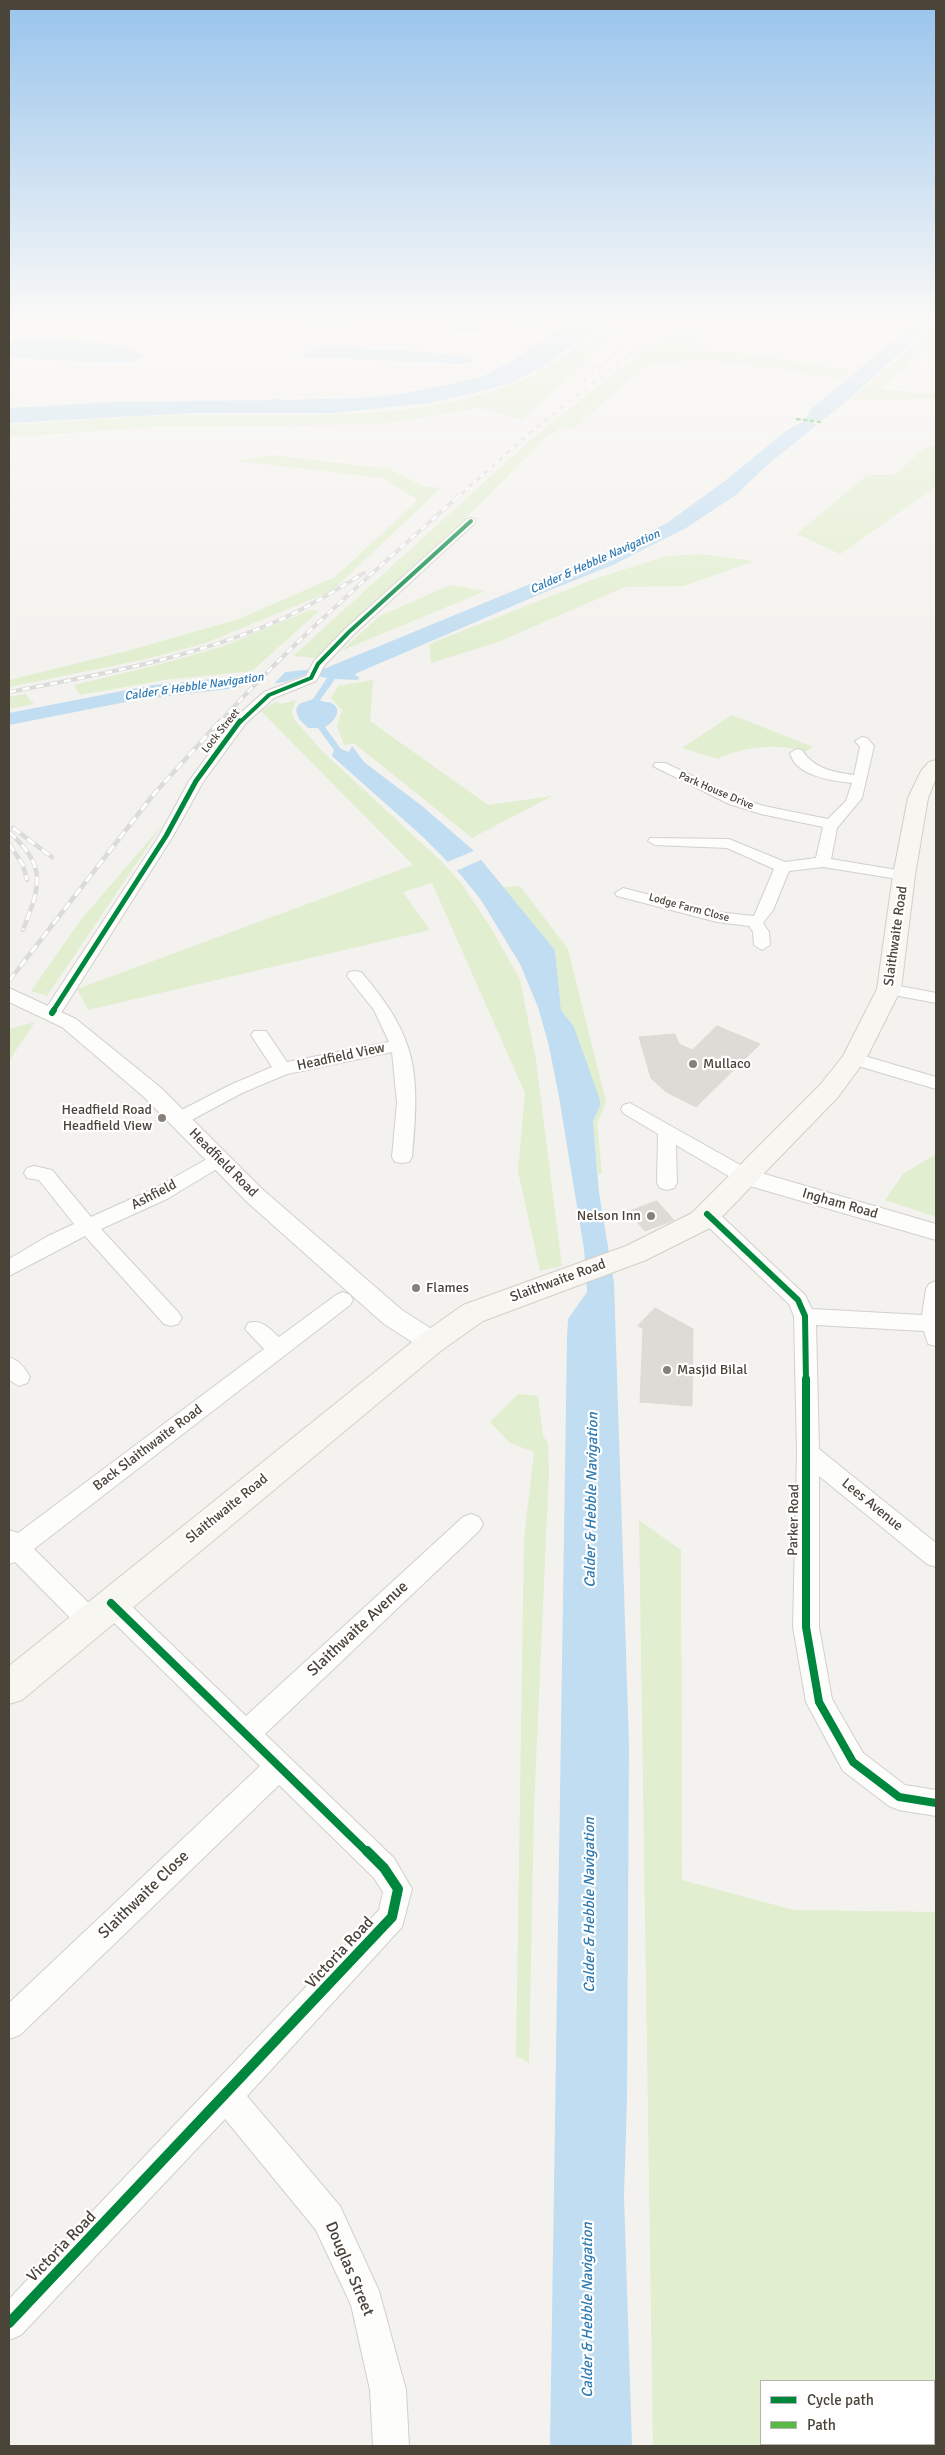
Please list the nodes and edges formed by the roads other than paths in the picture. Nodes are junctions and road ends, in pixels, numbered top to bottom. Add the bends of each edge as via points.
1 (471, 521) dead end
2 (862, 741) dead end
3 (797, 753) dead end
4 (660, 766) dead end
5 (936, 766) edge
6 (859, 780) junction
7 (832, 824) junction
8 (655, 841) dead end
9 (823, 862) junction
10 (783, 867) junction
11 (904, 875) junction
12 (623, 893) dead end
13 (755, 923) junction
14 (762, 945) dead end
15 (356, 976) dead end
16 (889, 989) junction
17 (18, 998) edge
18 (936, 998) edge
19 (52, 1013) junction
20 (260, 1035) dead end
21 (400, 1045) junction
22 (854, 1058) junction
23 (282, 1069) junction
24 (936, 1083) edge
25 (630, 1109) dead end
26 (179, 1119) junction
27 (667, 1131) junction
28 (402, 1157) dead end
29 (218, 1159) junction
30 (34, 1173) dead end
31 (744, 1176) junction
32 (668, 1183) dead end
33 (707, 1214) junction
34 (88, 1226) junction
35 (936, 1232) edge
36 (9, 1269) edge
37 (936, 1289) edge
38 (343, 1300) dead end
39 (805, 1316) junction
40 (171, 1318) dead end
41 (256, 1329) dead end
42 (935, 1331) edge
43 (432, 1342) junction
44 (278, 1349) junction
45 (808, 1454) junction
46 (470, 1524) dead end
47 (11, 1547) edge
48 (936, 1557) edge
49 (100, 1612) junction
50 (9, 1688) edge
51 (246, 1734) junction
52 (280, 1766) junction
53 (936, 1803) edge
54 (9, 2024) edge
55 (226, 2095) junction
56 (9, 2323) edge
57 (391, 2446) edge

1 - 19 street, Lock Street via 349,632 318,664 311,678 269,695 241,720 196,781 166,836
2 - 6 street via 867,746
3 - 6 street via 798,758 814,771
4 - 7 street, Park House Drive via 734,801 761,810
5 - 11 main road, Slaithwaite Road via 928,775 918,798
6 - 7 street via 854,801
7 - 9 street
8 - 10 street via 729,844
9 - 10 street
9 - 11 street
10 - 13 street via 762,919
11 - 16 main road, Slaithwaite Road
12 - 13 street, Lodge Farm Close
13 - 14 street via 761,932
15 - 21 street via 386,1015
16 - 18 street
16 - 22 main road, Slaithwaite Road
17 - 19 street, Headfield Road
19 - 26 street, Headfield Road via 77,1029
20 - 23 street, Headfield View
21 - 23 street, Headfield View
21 - 28 street via 407,1108
22 - 24 street
22 - 31 main road, Slaithwaite Road via 829,1091
23 - 26 street, Headfield View
25 - 27 street
26 - 29 street, Headfield Road
27 - 31 street
27 - 32 street
29 - 34 street, Ashfield via 160,1194
29 - 43 street, Headfield Road via 254,1195 393,1317
30 - 34 street via 45,1175
31 - 33 main road, Slaithwaite Road
31 - 35 street, Ingham Road
33 - 39 street, Parker Road via 784,1285 798,1300
33 - 43 main road, Slaithwaite Road via 702,1220 636,1253 473,1313
34 - 36 street, Ashfield via 55,1241
34 - 40 street
37 - 42 street via 933,1299
38 - 44 street, Back Slaithwaite Road
39 - 42 street via 868,1320
39 - 45 street, Parker Road
41 - 44 street
43 - 49 main road, Slaithwaite Road
44 - 47 street, Back Slaithwaite Road
45 - 48 street, Lees Avenue
45 - 53 street, Parker Road via 806,1627 819,1702 853,1762 899,1796
46 - 51 street, Slaithwaite Avenue
47 - 49 street, Victoria Road
49 - 50 main road, Slaithwaite Road
49 - 51 street, Victoria Road
51 - 52 street, Victoria Road
52 - 54 street, Slaithwaite Close
52 - 55 street, Victoria Road via 384,1868 398,1889 392,1917
55 - 56 street, Victoria Road
55 - 57 street, Douglas Street via 328,2218 367,2303 388,2390

